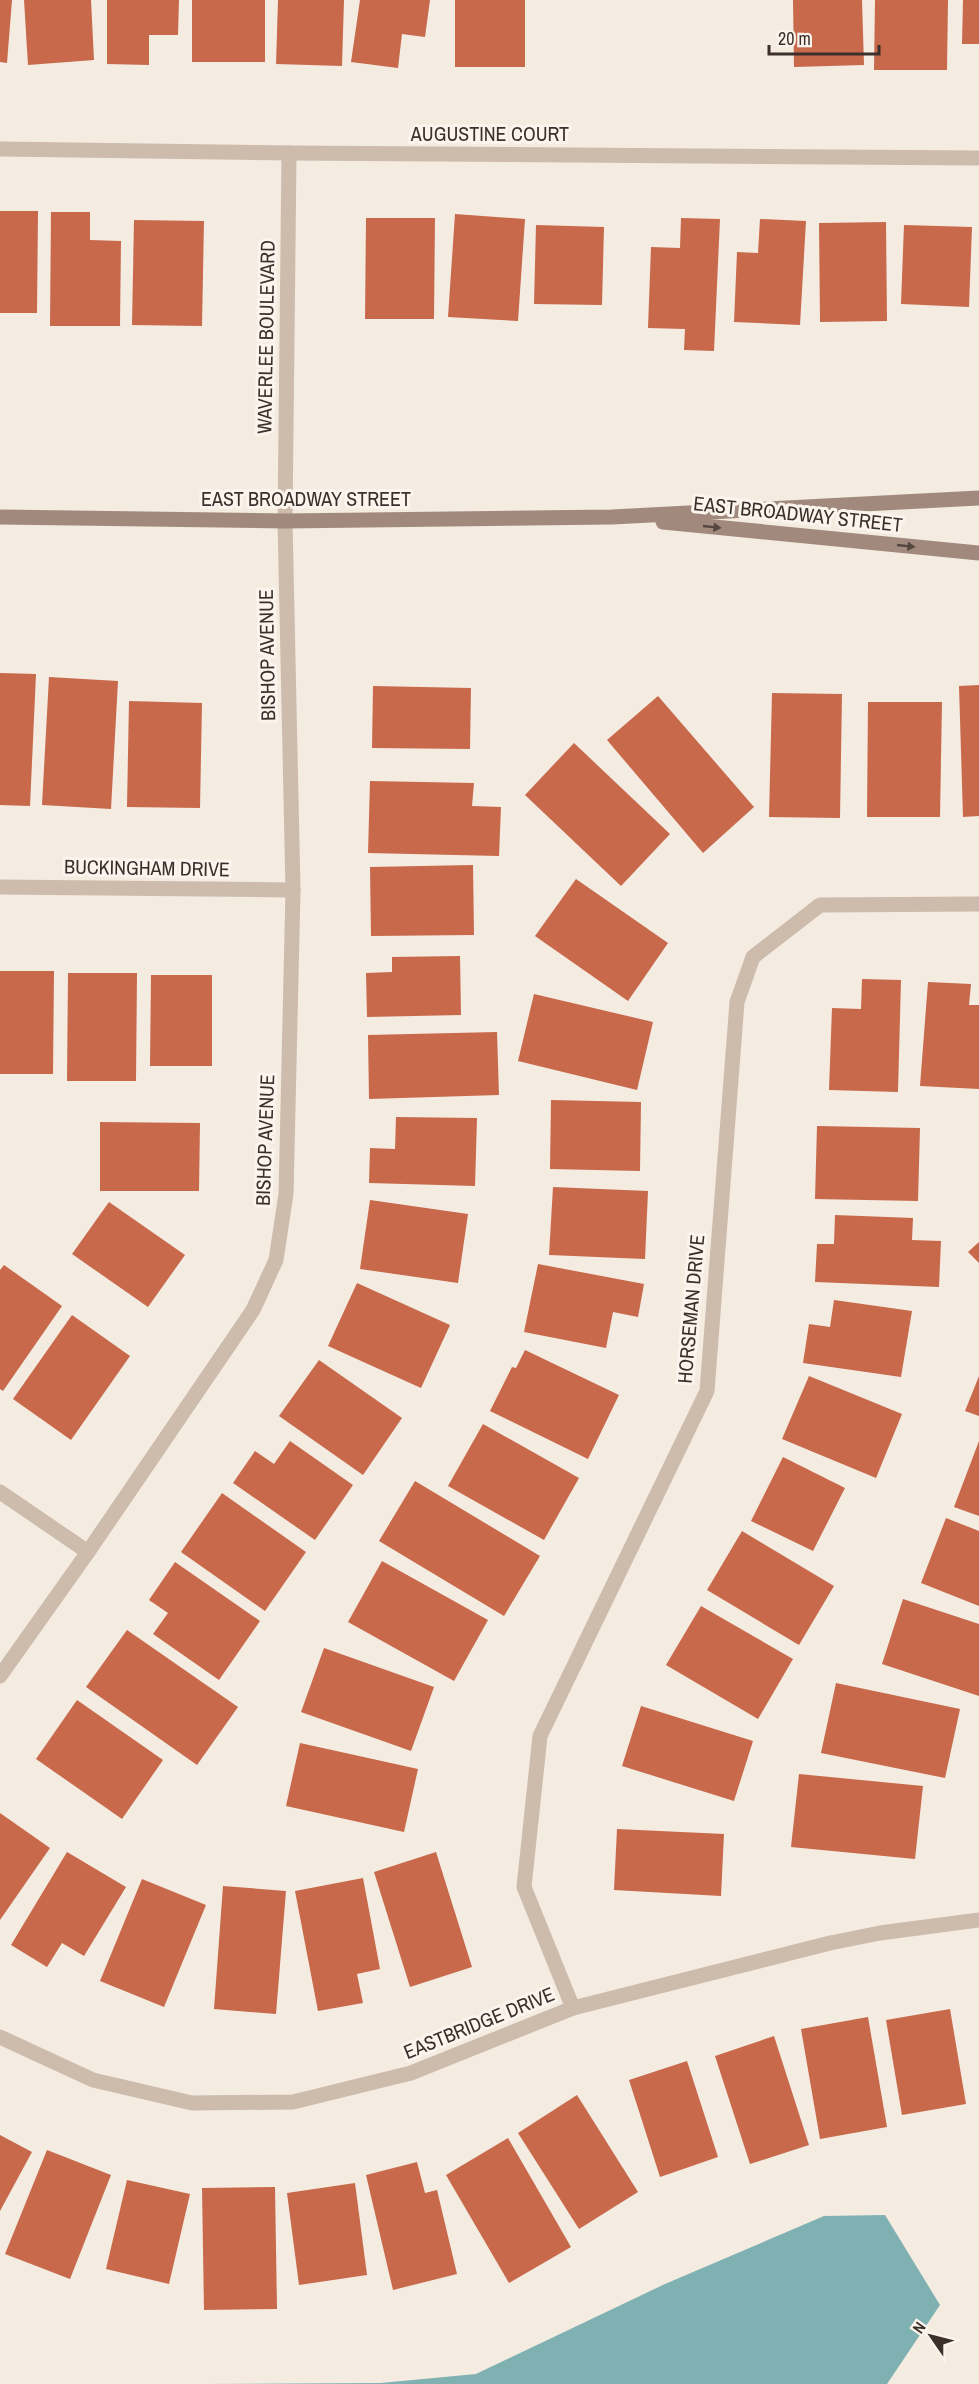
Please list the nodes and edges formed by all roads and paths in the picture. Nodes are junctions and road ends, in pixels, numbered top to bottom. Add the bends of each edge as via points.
1 (0, 148) edge
2 (289, 153) junction
3 (979, 158) edge
4 (979, 498) edge
5 (612, 517) junction
6 (0, 518) edge
7 (285, 521) junction
8 (979, 553) edge
9 (0, 888) edge
10 (293, 890) junction
11 (979, 904) edge
12 (0, 1492) edge
13 (87, 1552) junction
14 (0, 1676) edge
15 (979, 1920) edge
16 (573, 2008) junction
17 (0, 2037) edge

1 - 2 street, AUGUSTINE COURT
2 - 3 street, AUGUSTINE COURT
2 - 7 street, WAVERLEE BOULEVARD
4 - 5 main road, EAST BROADWAY STREET
5 - 7 main road, EAST BROADWAY STREET
5 -> 8 main road, EAST BROADWAY STREET
6 - 7 main road, EAST BROADWAY STREET
7 - 10 street, BISHOP AVENUE
9 - 10 street, BUCKINGHAM DRIVE
10 - 13 street, BISHOP AVENUE via 286,1194 276,1260 253,1310
11 - 16 street, HORSEMAN DRIVE via 820,905 753,957 737,1002 707,1392 540,1736 524,1887
12 - 13 street
13 - 14 street, BISHOP AVENUE
15 - 16 street, EASTBRIDGE DRIVE via 830,1943
16 - 17 street, EASTBRIDGE DRIVE via 411,2073 292,2102 192,2103 93,2080

